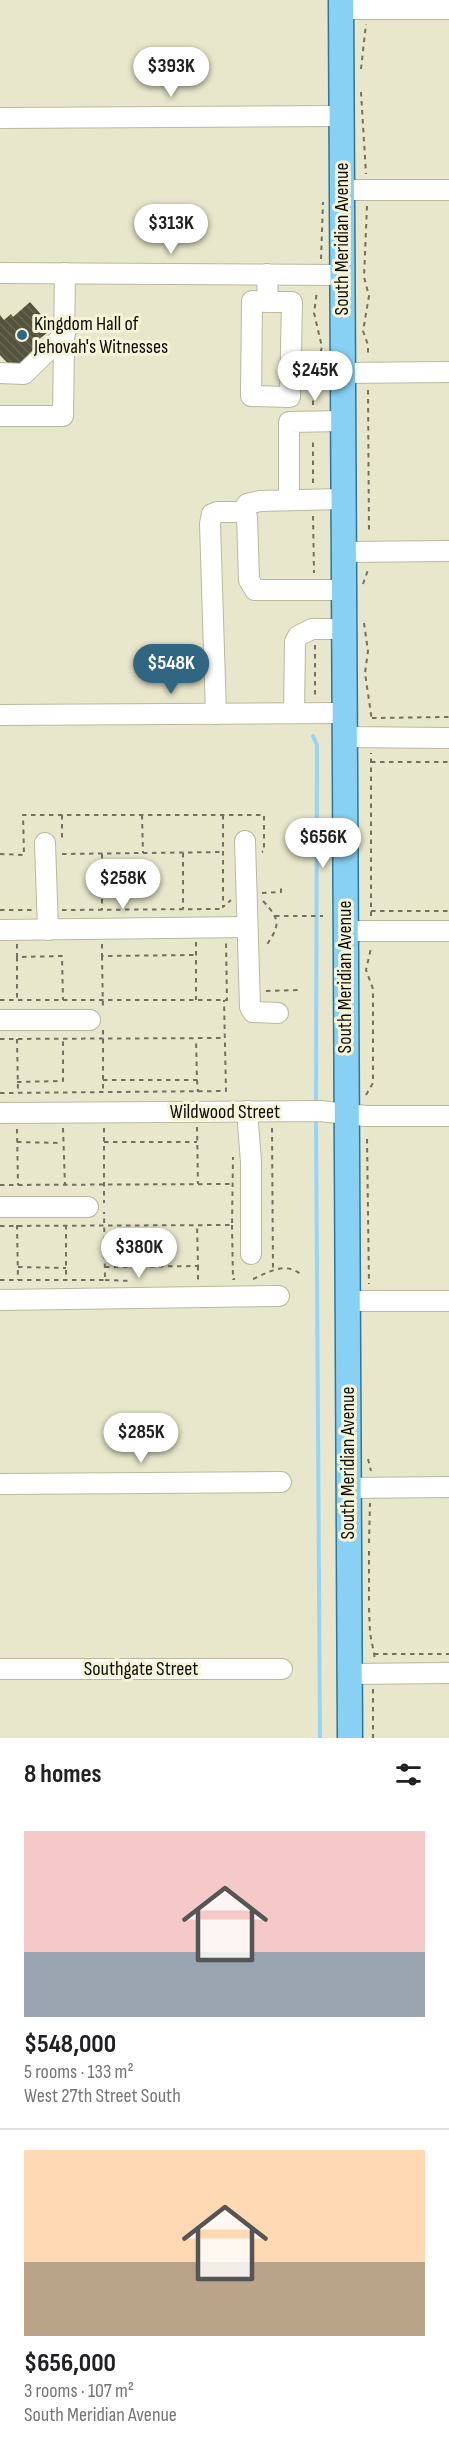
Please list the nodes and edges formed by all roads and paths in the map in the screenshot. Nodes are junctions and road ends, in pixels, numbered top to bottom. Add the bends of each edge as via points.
1 (341, 5) edge
2 (366, 9) junction
3 (449, 9) edge
4 (360, 76) dead end
5 (361, 88) dead end
6 (341, 116) junction
7 (0, 118) edge
8 (366, 190) junction
9 (449, 190) edge
10 (333, 192) junction
11 (0, 273) edge
12 (66, 273) junction
13 (267, 274) junction
14 (331, 274) junction
15 (268, 302) junction
16 (65, 334) junction
17 (449, 372) edge
18 (0, 373) edge
19 (342, 373) junction
20 (368, 373) junction
21 (0, 416) edge
22 (313, 421) junction
23 (342, 421) junction
24 (342, 499) junction
25 (289, 500) junction
26 (313, 500) junction
27 (242, 512) junction
28 (368, 551) junction
29 (449, 551) edge
30 (342, 552) junction
31 (352, 588) junction
32 (314, 591) junction
33 (364, 616) dead end
34 (314, 630) junction
35 (343, 630) junction
36 (294, 704) junction
37 (343, 713) junction
38 (216, 714) junction
39 (0, 715) edge
40 (449, 717) edge
41 (372, 718) junction
42 (343, 737) junction
43 (372, 738) junction
44 (449, 738) edge
45 (370, 762) junction
46 (449, 762) edge
47 (142, 815) junction
48 (45, 843) dead end
49 (251, 847) joint
50 (223, 852) dead end
51 (143, 853) junction
52 (183, 853) junction
53 (0, 854) edge
54 (62, 854) dead end
55 (102, 854) junction
56 (258, 898) dead end
57 (223, 907) dead end
58 (183, 909) junction
59 (0, 910) edge
60 (102, 910) junction
61 (370, 911) junction
62 (449, 911) edge
63 (275, 916) junction
64 (323, 916) dead end
65 (47, 920) junction
66 (247, 927) junction
67 (0, 930) edge
68 (449, 930) edge
69 (345, 931) junction
70 (371, 931) junction
71 (196, 942) dead end
72 (226, 943) dead end
73 (16, 944) dead end
74 (102, 944) dead end
75 (196, 955) junction
76 (266, 956) dead end
77 (16, 957) junction
78 (300, 990) dead end
79 (266, 991) dead end
80 (0, 1000) edge
81 (17, 1000) junction
82 (63, 1000) junction
83 (196, 1000) junction
84 (224, 1000) junction
85 (278, 1013) dead end
86 (0, 1020) edge
87 (90, 1020) dead end
88 (196, 1038) junction
89 (225, 1038) junction
90 (0, 1039) edge
91 (17, 1039) junction
92 (63, 1039) junction
93 (103, 1080) dead end
94 (197, 1080) junction
95 (17, 1082) junction
96 (198, 1092) junction
97 (0, 1093) edge
98 (18, 1093) junction
99 (248, 1112) junction
100 (0, 1113) edge
101 (356, 1115) junction
102 (449, 1116) edge
103 (272, 1127) dead end
104 (63, 1128) dead end
105 (104, 1128) dead end
106 (197, 1128) dead end
107 (17, 1129) dead end
108 (17, 1142) junction
109 (104, 1142) junction
110 (197, 1142) junction
111 (64, 1143) junction
112 (233, 1150) dead end
113 (198, 1184) junction
114 (233, 1184) junction
115 (0, 1185) edge
116 (18, 1185) junction
117 (65, 1185) junction
118 (104, 1185) junction
119 (0, 1207) edge
120 (88, 1207) dead end
121 (66, 1225) junction
122 (104, 1225) junction
123 (197, 1225) junction
124 (0, 1226) edge
125 (17, 1226) junction
126 (251, 1254) dead end
127 (198, 1266) junction
128 (18, 1267) junction
129 (105, 1267) junction
130 (66, 1268) junction
131 (273, 1268) dead end
132 (0, 1281) edge
133 (18, 1281) junction
134 (66, 1281) junction
135 (198, 1281) dead end
136 (279, 1296) dead end
137 (0, 1300) edge
138 (356, 1301) junction
139 (449, 1301) edge
140 (367, 1455) dead end
141 (281, 1482) dead end
142 (0, 1484) edge
143 (449, 1487) edge
144 (360, 1488) junction
145 (449, 1654) edge
146 (374, 1664) junction
147 (0, 1669) edge
148 (282, 1670) dead end
149 (449, 1673) edge
150 (350, 1674) junction
151 (350, 1738) edge
152 (374, 1738) edge

1 - 2 street
1 - 6 main road, South Meridian Avenue
2 - 3 street
2 - 4 path
5 - 8 path
6 - 7 street
6 - 10 main road, South Meridian Avenue
8 - 9 street
8 - 10 street
8 - 20 path via 364,277 369,296 363,331 368,345
10 - 14 main road, South Meridian Avenue
10 - 14 path via 322,204
11 - 12 street
12 - 13 street
12 - 16 street
13 - 14 street
13 - 15 street
14 - 19 main road, South Meridian Avenue
14 - 22 path via 314,313 322,347 313,377
15 - 15 street via 252,301 250,396 290,396 292,302
16 - 18 street via 24,374
16 - 21 street via 63,416
17 - 20 street
19 - 20 street
19 - 23 main road, South Meridian Avenue
20 - 28 path
22 - 23 street
22 - 25 street via 289,422
22 - 26 path
23 - 24 main road, South Meridian Avenue
24 - 26 street
24 - 30 main road, South Meridian Avenue
25 - 26 street
25 - 27 street via 254,502
26 - 32 path
27 - 32 street via 247,517 252,588
27 - 38 street via 217,512 211,519
28 - 29 street
28 - 30 street
28 - 31 path via 369,567
30 - 31 main road, South Meridian Avenue
31 - 32 street
31 - 35 main road, South Meridian Avenue
33 - 41 path via 368,651 365,673
34 - 35 street
34 - 36 street via 305,631 295,642
34 - 36 path via 315,696
35 - 37 main road, South Meridian Avenue
36 - 37 street
36 - 38 street
37 - 42 main road, South Meridian Avenue
38 - 39 street
40 - 41 path
41 - 43 path
42 - 43 street
42 - 69 main road, South Meridian Avenue
43 - 44 street
43 - 45 path
45 - 46 path
45 - 61 path
47 - 49 path via 264,815 264,851
47 - 51 path
47 - 53 path via 23,815 24,855
48 - 65 street
49 - 66 street
50 - 52 path
51 - 52 path
51 - 55 path
52 - 58 path
54 - 55 path
55 - 60 path
56 - 63 path
57 - 58 path
58 - 60 path
59 - 65 path
60 - 65 path
61 - 62 path
61 - 70 path
63 - 64 path
63 - 76 path via 277,929 266,945
65 - 66 street
65 - 67 street
66 - 85 street via 250,1007 258,1014
68 - 70 street
69 - 70 street
69 - 101 main road, South Meridian Avenue
70 - 101 path via 366,970 373,988 373,1083
71 - 75 path
72 - 84 path
73 - 77 path
74 - 75 path via 102,956
75 - 83 path
77 - 81 path
77 - 82 path via 62,956
78 - 79 path
80 - 81 path
81 - 82 path
82 - 83 path
83 - 84 path
84 - 89 path
86 - 87 street
88 - 89 path
88 - 92 path
88 - 94 path
89 - 96 path via 226,1091
90 - 91 path
91 - 92 path
91 - 95 path
92 - 95 path via 63,1081
93 - 94 path
94 - 96 path
95 - 98 path
96 - 98 path
97 - 98 path
99 - 100 street, Wildwood Street
99 - 101 street, Wildwood Street
99 - 126 street
101 - 102 street, Wildwood Street
101 - 138 main road, South Meridian Avenue
101 - 138 path via 369,1284
103 - 131 path
104 - 111 path
105 - 109 path
106 - 110 path
107 - 108 path
108 - 111 path
108 - 116 path
109 - 110 path
109 - 118 path
110 - 113 path
111 - 117 path
112 - 114 path
113 - 114 path
113 - 118 path
114 - 123 path via 232,1225
115 - 116 path
116 - 117 path
117 - 118 path
118 - 122 path
119 - 120 street
121 - 122 path
121 - 125 path
121 - 130 path
122 - 123 path
122 - 129 path
123 - 127 path
124 - 125 path
125 - 128 path
127 - 129 path
127 - 135 path
128 - 130 path
128 - 133 path
129 - 134 path via 105,1281
130 - 134 path
132 - 133 path
133 - 134 path
136 - 137 street
138 - 139 street
138 - 144 main road, South Meridian Avenue
140 - 144 path via 371,1473
141 - 142 street
143 - 144 street
144 - 146 path
144 - 150 main road, South Meridian Avenue
145 - 146 path
146 - 149 street
146 - 150 street
146 - 152 path
147 - 148 street, Southgate Street
150 - 151 main road, South Meridian Avenue

